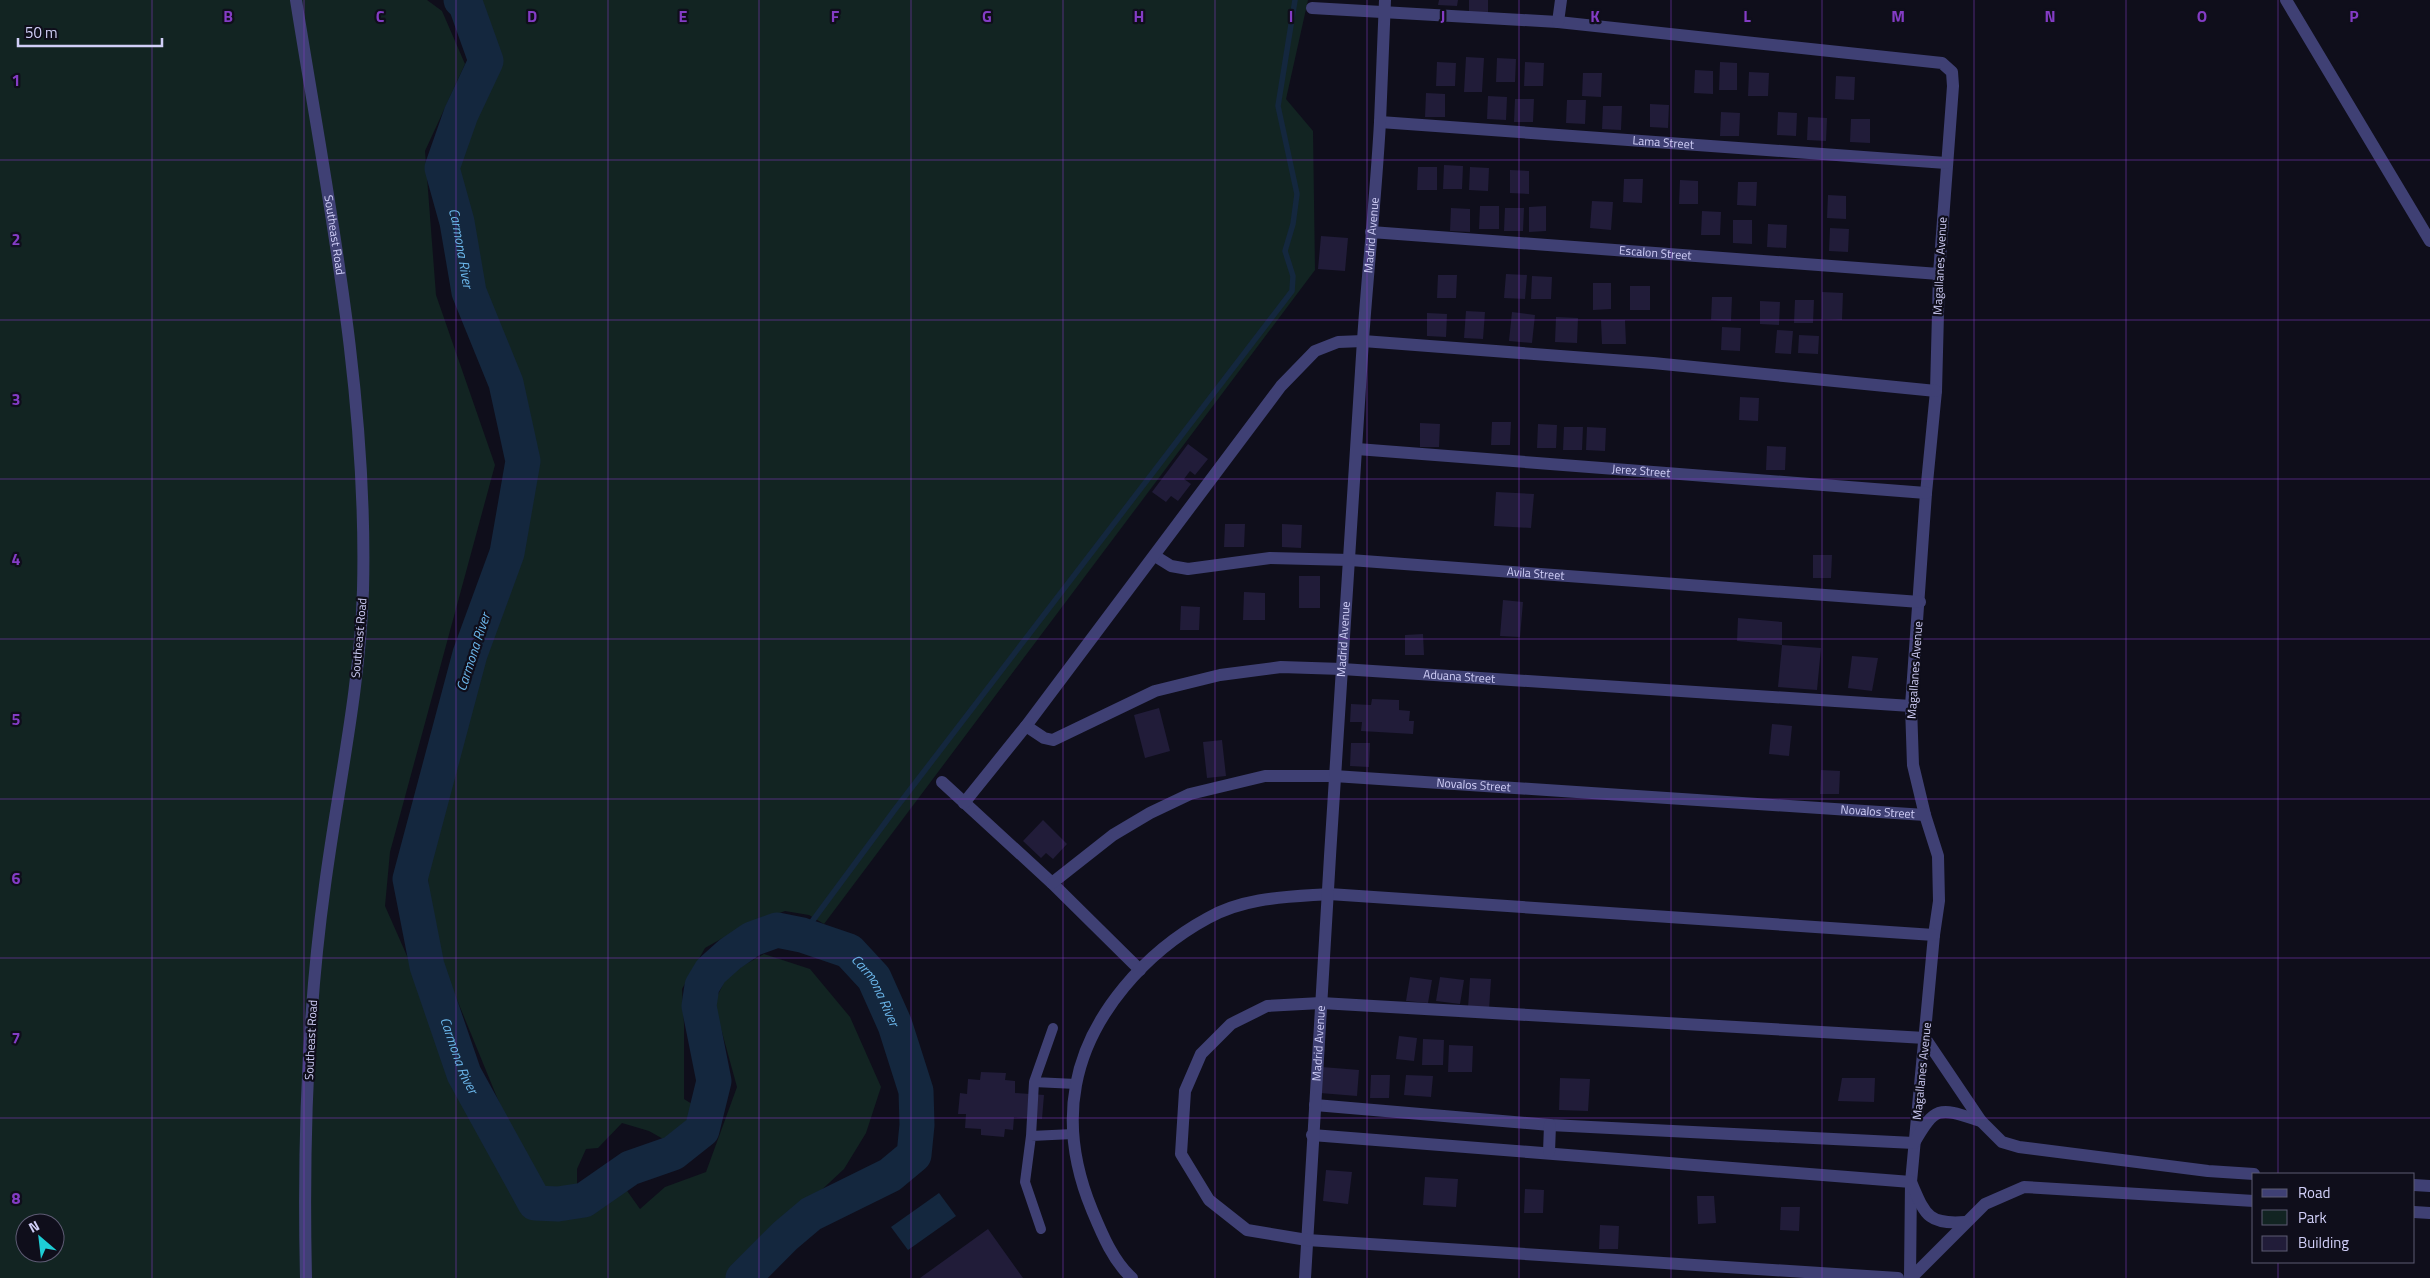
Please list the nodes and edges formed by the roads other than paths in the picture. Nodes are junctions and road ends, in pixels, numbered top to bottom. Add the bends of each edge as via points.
1 (296, 0) edge
2 (1561, 0) edge
3 (2286, 0) edge
4 (1385, 6) edge
5 (1312, 8) dead end
6 (1558, 22) junction
7 (1380, 122) junction
8 (1946, 163) junction
9 (1371, 232) junction
10 (2430, 241) edge
11 (1939, 274) junction
12 (1363, 341) junction
13 (1936, 391) junction
14 (1356, 448) junction
15 (1926, 493) junction
16 (1155, 556) junction
17 (1350, 560) junction
18 (1920, 602) junction
19 (1342, 669) junction
20 (1911, 706) junction
21 (1026, 726) junction
22 (1334, 776) junction
23 (942, 782) dead end
24 (964, 803) junction
25 (1925, 815) junction
26 (1052, 883) junction
27 (1329, 894) junction
28 (1934, 935) junction
29 (1140, 970) junction
30 (1321, 1002) junction
31 (1053, 1028) dead end
32 (1925, 1038) junction
33 (1034, 1082) junction
34 (1076, 1084) junction
35 (1315, 1105) junction
36 (1981, 1121) junction
37 (1550, 1125) junction
38 (1073, 1134) junction
39 (1312, 1135) junction
40 (1031, 1136) junction
41 (1914, 1144) junction
42 (1549, 1152) junction
43 (2252, 1174) edge
44 (1911, 1182) junction
45 (2415, 1185) edge
46 (2430, 1186) edge
47 (2252, 1201) edge
48 (2415, 1212) edge
49 (2430, 1213) edge
50 (1965, 1222) junction
51 (1041, 1229) dead end
52 (1308, 1240) junction
53 (1124, 1276) edge
54 (306, 1278) edge
55 (1305, 1278) edge
56 (1898, 1278) edge
57 (1910, 1278) edge

1 - 54 street, Southeast Road via 350,350 362,480 364,543 355,684 316,954 306,1162
2 - 6 street
3 - 10 street
4 - 5 street
4 - 6 street
4 - 7 street, Madrid Avenue
6 - 8 street, Magallanes Avenue via 1942,63 1952,72 1953,86
7 - 8 street, Lama Street
7 - 9 street, Madrid Avenue
8 - 11 street, Magallanes Avenue
9 - 11 street, Escalon Street
9 - 12 street, Madrid Avenue
11 - 13 street, Magallanes Avenue
12 - 13 street via 1653,362
12 - 14 street, Madrid Avenue
12 - 16 street via 1338,342 1315,351 1294,372 1247,430
13 - 15 street, Magallanes Avenue
14 - 15 street, Jerez Street
14 - 17 street, Madrid Avenue
15 - 18 street, Magallanes Avenue
16 - 17 street, Avila Street via 1171,566 1188,569 1270,558
16 - 21 street
17 - 18 street, Avila Street
17 - 19 street, Madrid Avenue
18 - 20 street, Magallanes Avenue
19 - 20 street, Aduana Street
19 - 21 street, Aduana Street via 1281,667 1220,675 1155,692 1053,740
19 - 22 street, Madrid Avenue
20 - 25 street, Magallanes Avenue via 1913,765
21 - 24 street
22 - 25 street, Novalos Street
22 - 26 street, Novalos Street via 1266,776 1190,794 1113,835
22 - 27 street, Madrid Avenue
23 - 24 street
24 - 26 street
25 - 28 street, Magallanes Avenue via 1938,856 1939,901
26 - 29 street
27 - 28 street
27 - 29 street via 1264,898 1209,917 1169,942
27 - 30 street, Madrid Avenue
28 - 32 street, Magallanes Avenue
29 - 34 street via 1101,1018
30 - 32 street
30 - 35 street, Madrid Avenue
30 - 52 street via 1267,1006 1231,1024 1201,1054 1185,1092 1181,1154 1209,1200 1247,1230
31 - 33 lane
32 - 36 street
32 - 41 street, Magallanes Avenue
33 - 34 lane
33 - 40 lane
34 - 38 street
35 - 37 street
35 - 39 street, Madrid Avenue
36 - 41 street via 1952,1112 1935,1114 1927,1120
36 - 43 street via 2002,1142 2019,1147
37 - 41 street
37 - 42 street
38 - 40 lane
38 - 53 street via 1081,1181 1102,1235
39 - 42 street
39 - 52 street, Madrid Avenue
40 - 51 lane via 1025,1182
41 - 44 street, Magallanes Avenue
42 - 44 street
44 - 50 street via 1922,1207 1931,1217 1945,1224
44 - 57 street, Magallanes Avenue
45 - 46 street
47 - 50 street via 2024,1187 1985,1204
48 - 49 street
50 - 57 street
52 - 55 street, Madrid Avenue
52 - 56 street

